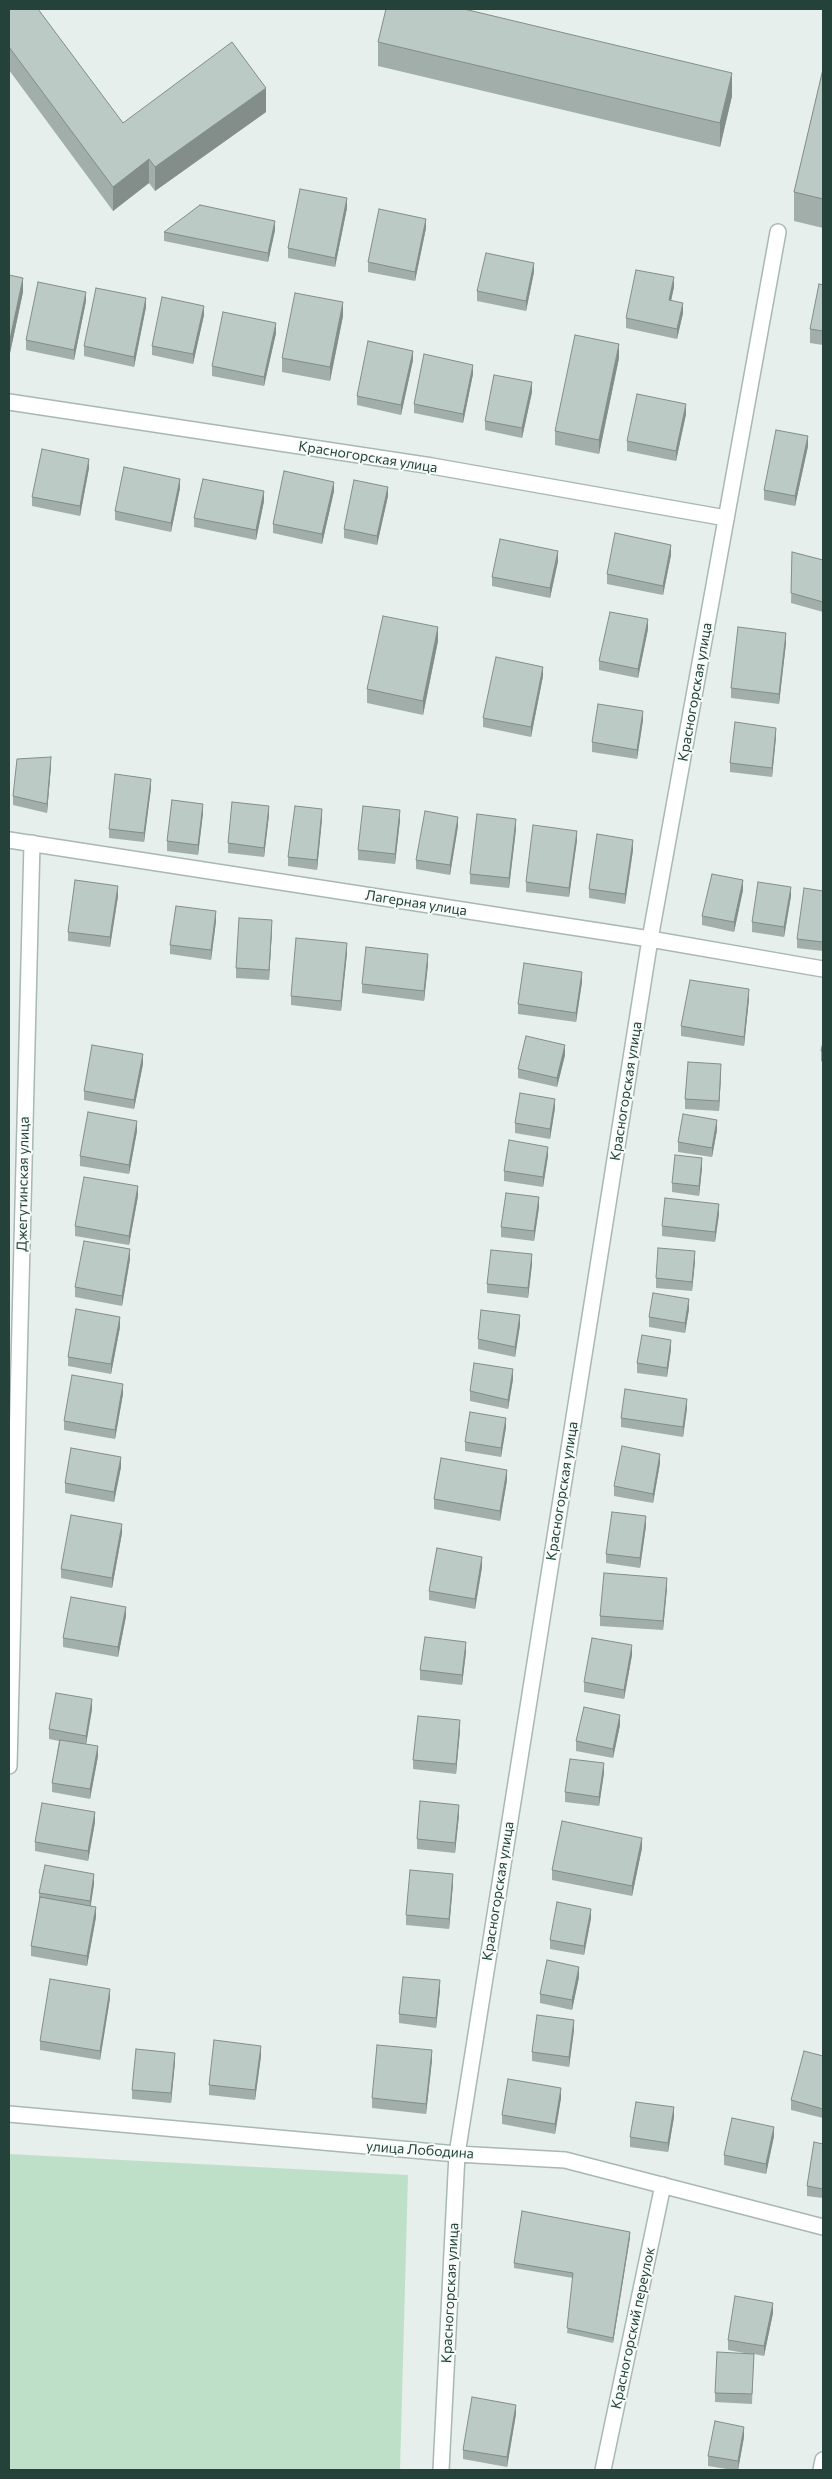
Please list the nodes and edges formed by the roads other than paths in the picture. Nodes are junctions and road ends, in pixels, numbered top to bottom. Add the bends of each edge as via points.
1 (778, 232) dead end
2 (9, 402) edge
3 (726, 518) junction
4 (9, 840) edge
5 (32, 843) junction
6 (650, 939) junction
7 (823, 970) edge
8 (9, 1766) edge
9 (9, 2114) edge
10 (457, 2154) junction
11 (663, 2185) junction
12 (823, 2227) edge
13 (823, 2460) edge
14 (441, 2470) edge
15 (603, 2470) edge
16 (821, 2470) edge

1 - 3 street, Красногорская улица
2 - 3 street, Красногорская улица via 432,466
3 - 6 street, Красногорская улица
4 - 5 street, Лагерная улица
5 - 6 street, Лагерная улица
5 - 8 street, Джегутинская улица
6 - 7 street, Лагерная улица
6 - 10 street, Красногорская улица
9 - 10 street, улица Лободина
10 - 11 street, улица Лободина via 565,2160
10 - 14 street, Красногорская улица
11 - 12 street, улица Лободина
11 - 15 street, Красногорский переулок
13 - 16 street

